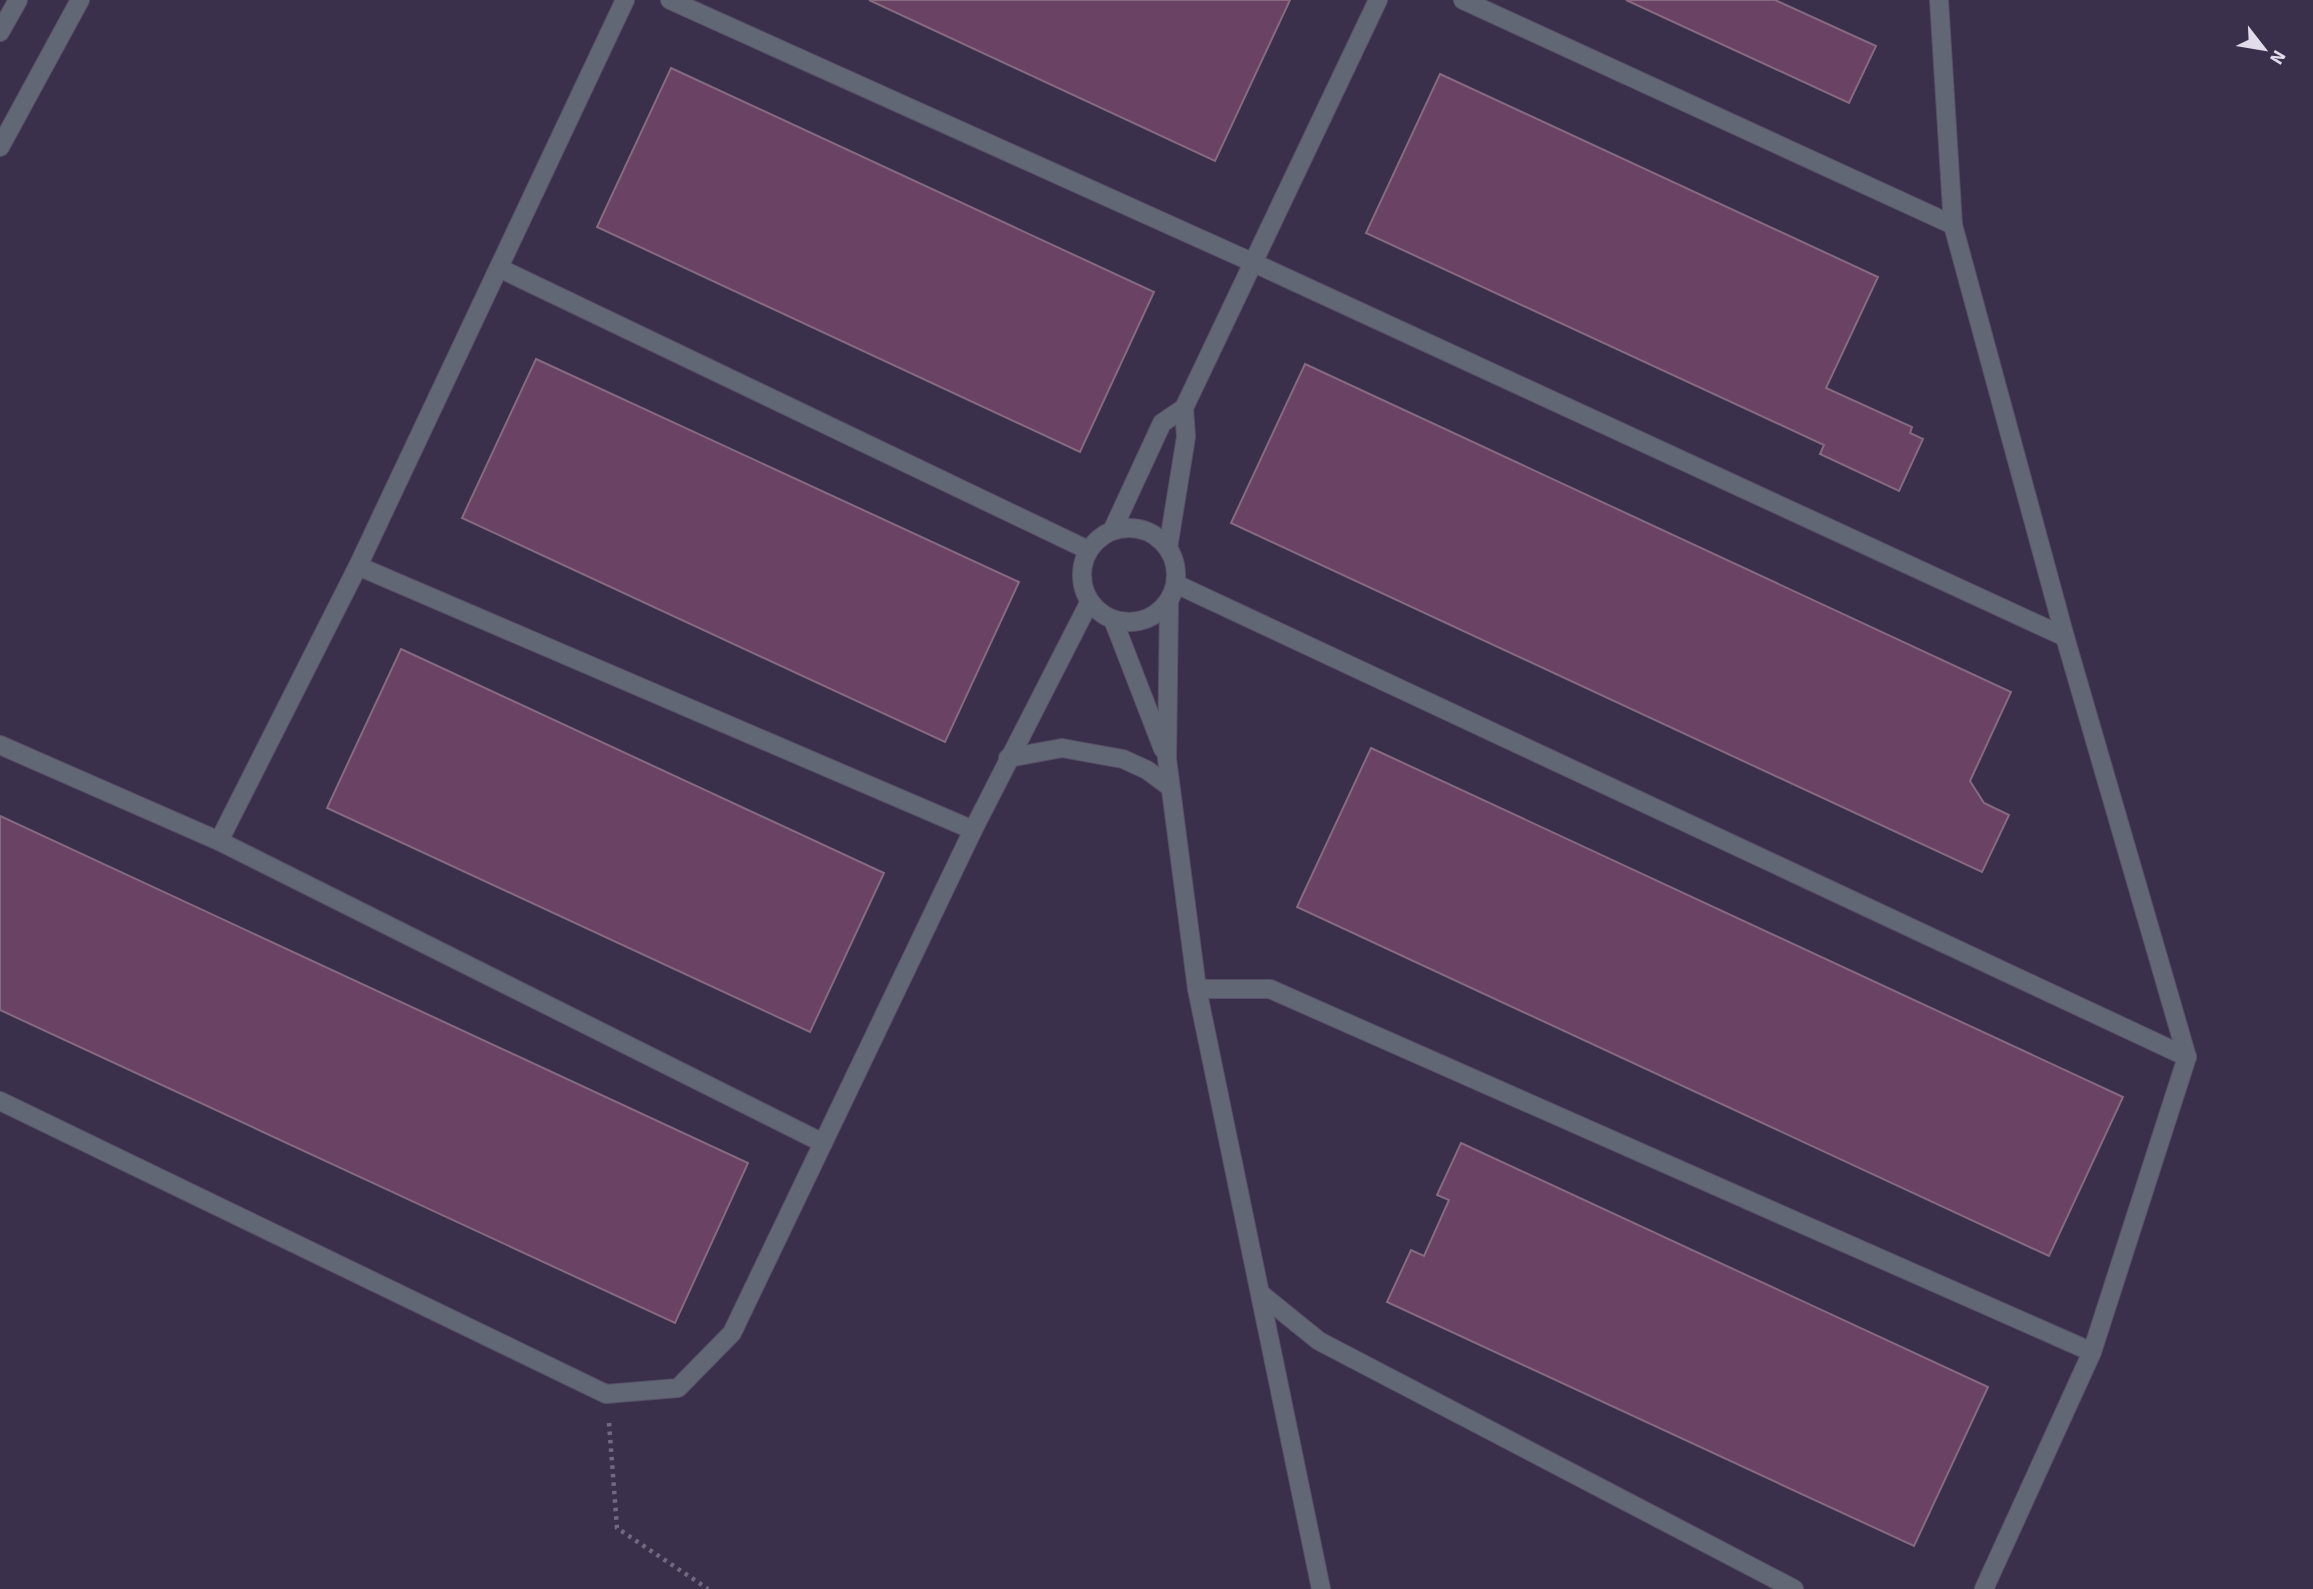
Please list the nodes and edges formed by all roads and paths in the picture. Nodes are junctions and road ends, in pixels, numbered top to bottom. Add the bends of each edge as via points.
1 (18, 0) edge
2 (80, 0) edge
3 (625, 0) edge
4 (670, 0) edge
5 (1378, 0) edge
6 (1463, 0) edge
7 (1938, 0) edge
8 (0, 32) edge
9 (0, 147) edge
10 (1953, 225) junction
11 (1254, 263) junction
12 (499, 268) junction
13 (1184, 408) junction
14 (1113, 529) junction
15 (1168, 548) junction
16 (1088, 550) junction
17 (358, 566) junction
18 (1176, 584) junction
19 (1169, 601) junction
20 (1089, 603) junction
21 (1114, 622) junction
22 (2065, 637) junction
23 (0, 745) edge
24 (1009, 758) junction
25 (1167, 759) junction
26 (1170, 787) junction
27 (973, 830) junction
28 (219, 841) junction
29 (1197, 989) junction
30 (2187, 1057) junction
31 (0, 1101) edge
32 (823, 1143) junction
33 (1261, 1294) junction
34 (2092, 1352) junction
35 (606, 1394) junction
36 (708, 1589) edge
37 (1321, 1589) edge
38 (1794, 1589) edge
39 (1984, 1589) edge

1 - 8 street
2 - 9 street
3 - 12 street
4 - 11 street
5 - 11 street
6 - 10 street
7 - 10 street
10 - 22 street
11 - 13 street
11 - 22 street
12 - 16 street
12 - 17 street
13 - 14 street via 1162,423
13 - 15 street via 1186,437
14 - 15 street via 1137,528 1155,535
14 - 16 street
15 - 18 street
16 - 20 street via 1082,586
17 - 27 street
17 - 28 street
18 - 19 street
18 - 30 street
19 - 21 street via 1156,615 1139,623
19 - 25 street
20 - 21 street
20 - 24 street
21 - 25 street
22 - 30 street
23 - 28 street
24 - 26 street via 1062,748 1123,759
24 - 27 street
25 - 26 street
26 - 29 street
27 - 32 street
28 - 32 street
29 - 33 street
29 - 34 street via 1270,989
30 - 34 street
31 - 35 street
32 - 35 street via 732,1333 678,1388
33 - 37 street
33 - 38 street via 1320,1341
34 - 39 street
35 - 36 path via 617,1528

